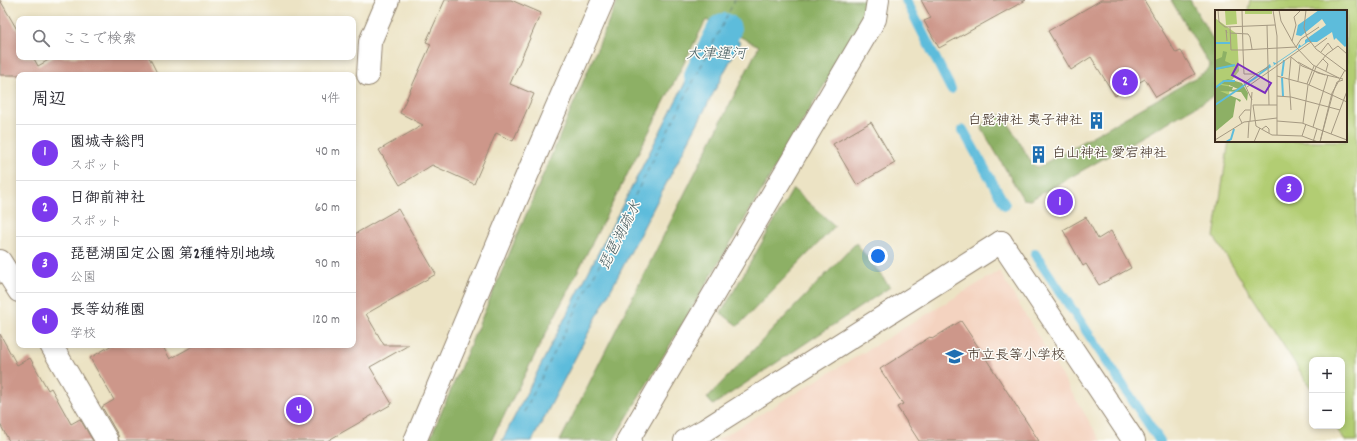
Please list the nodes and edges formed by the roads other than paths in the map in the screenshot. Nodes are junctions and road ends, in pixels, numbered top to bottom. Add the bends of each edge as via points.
1 (388, 0) edge
2 (602, 0) edge
3 (878, 0) edge
4 (368, 76) dead end
5 (52, 348) edge
6 (107, 441) edge
7 (415, 441) edge
8 (628, 441) edge
9 (685, 441) edge
10 (1134, 441) edge

1 - 4 street via 370,42
2 - 7 street
3 - 8 street via 875,19
5 - 6 street
9 - 10 street via 1001,242

